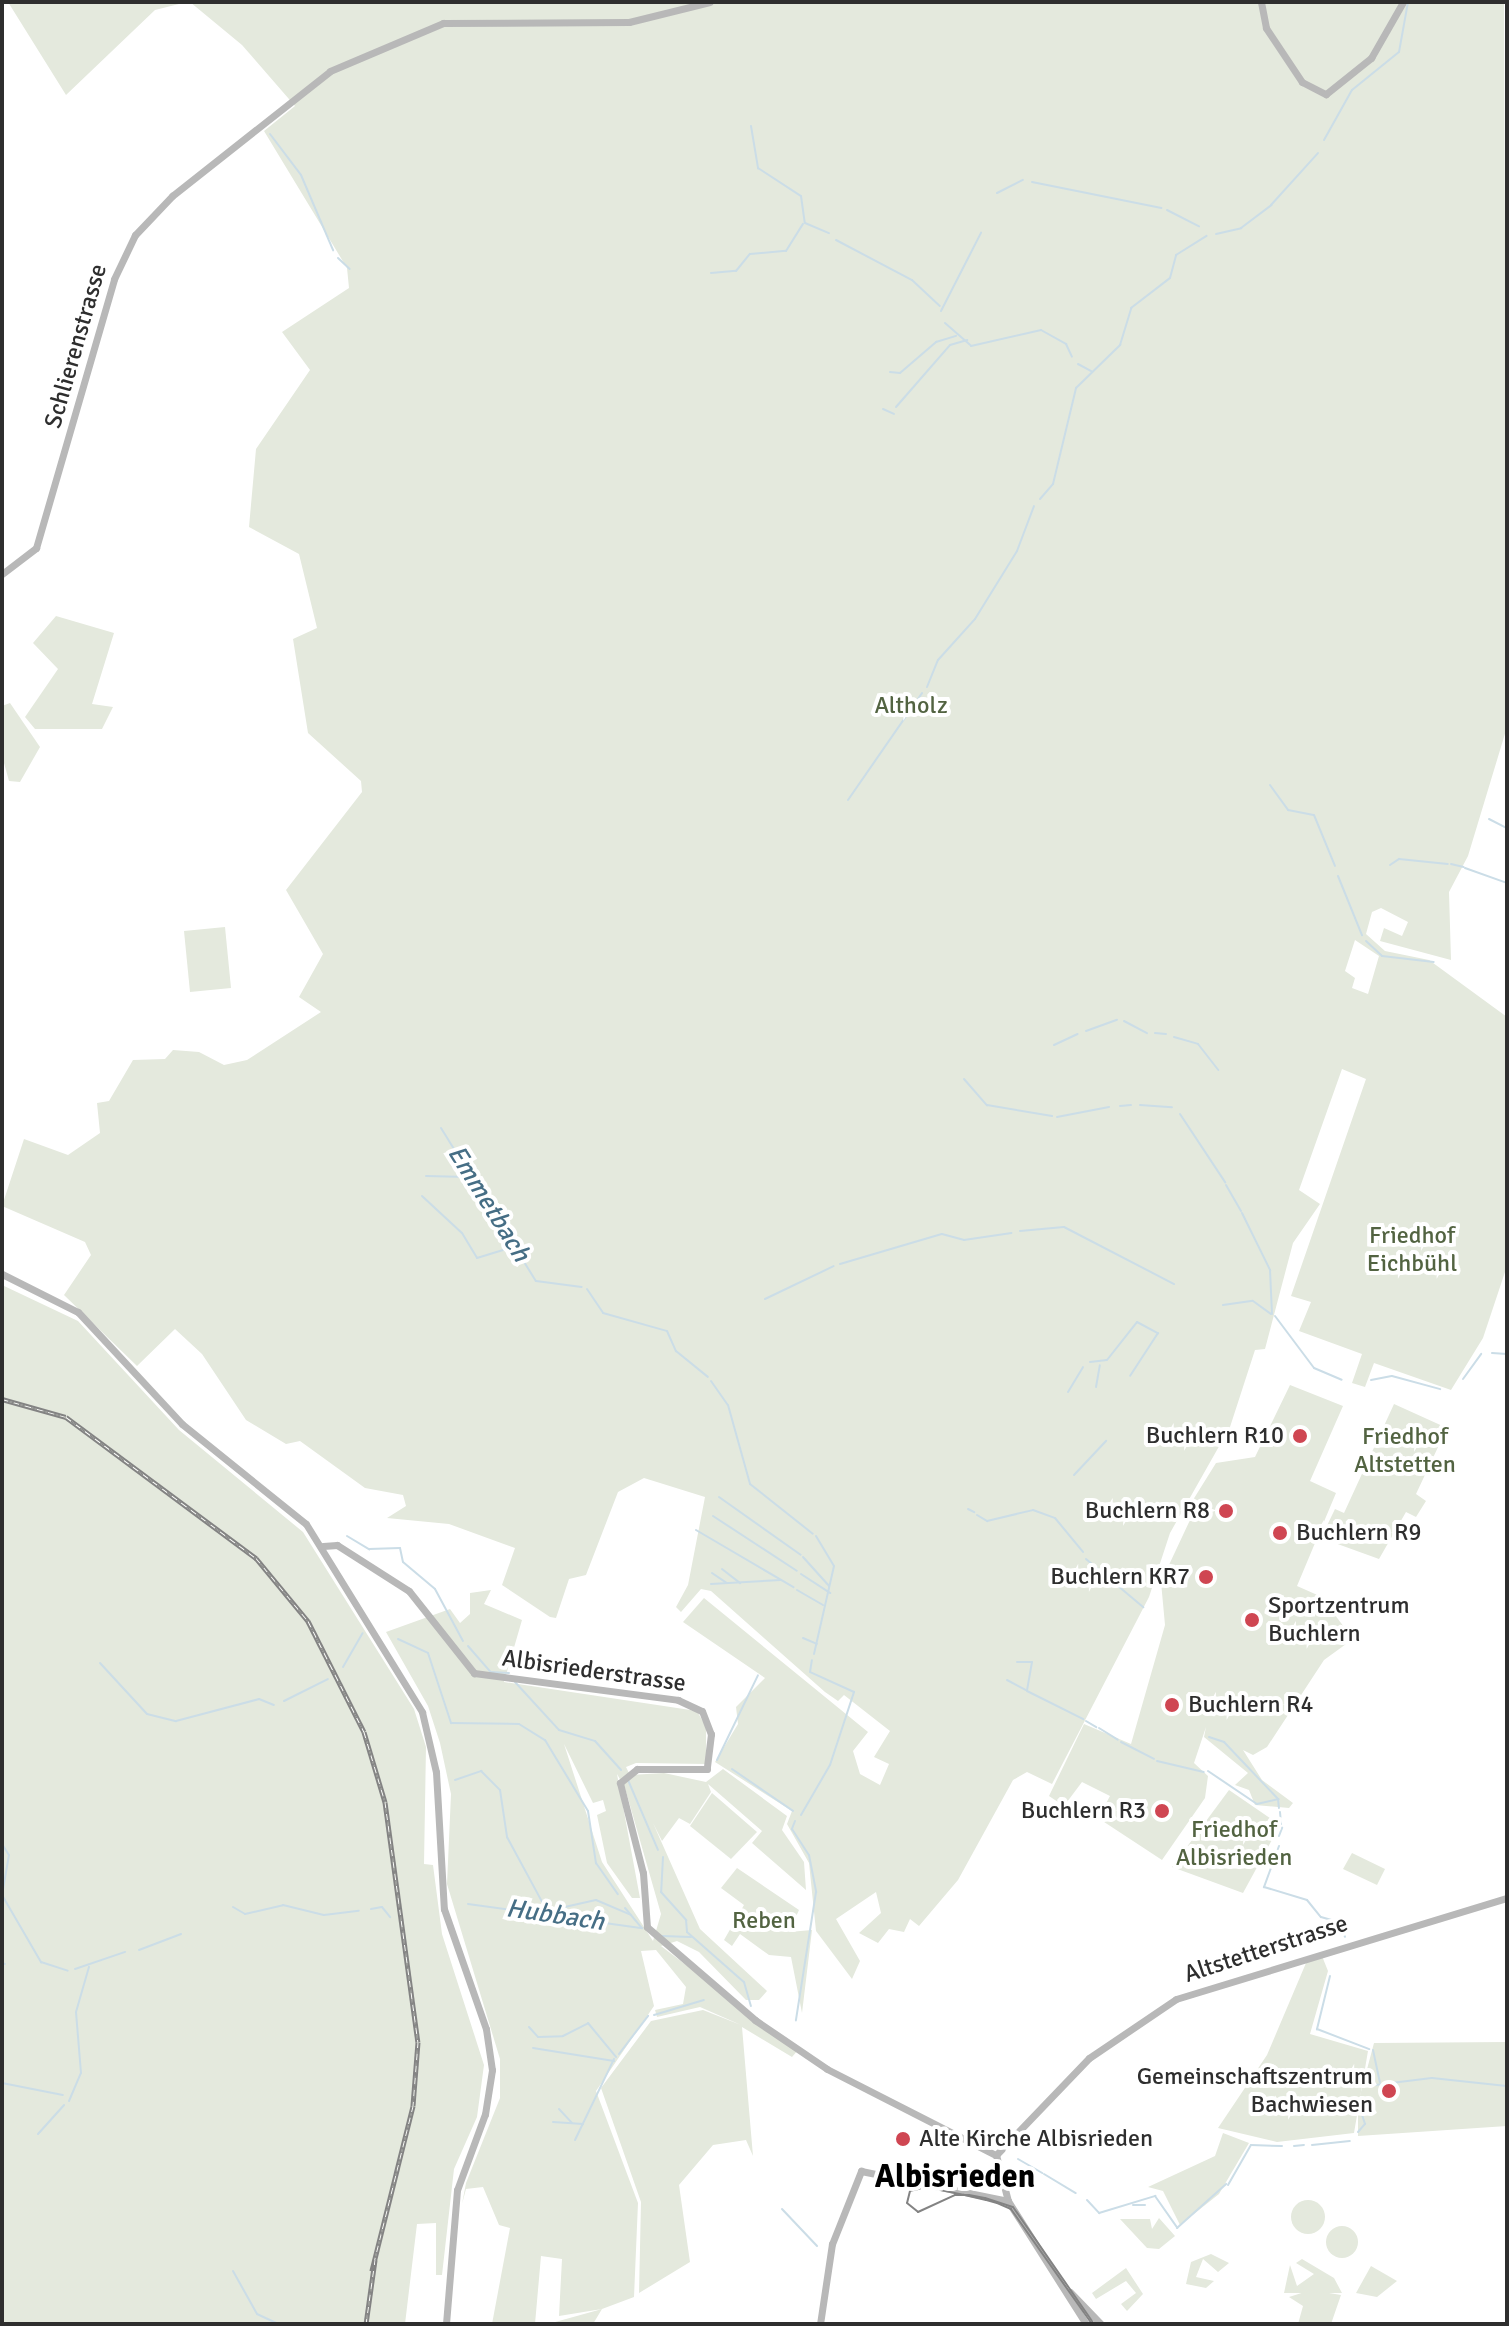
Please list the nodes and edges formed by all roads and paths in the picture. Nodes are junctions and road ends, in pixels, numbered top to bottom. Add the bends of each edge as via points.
1 (710, 2) edge
2 (1261, 2) edge
3 (1403, 2) edge
4 (2, 574) edge
5 (2, 1274) edge
6 (323, 1546) junction
7 (1507, 1898) edge
8 (996, 2155) junction
9 (1008, 2201) junction
10 (1070, 2292) junction
11 (446, 2324) edge
12 (820, 2324) edge
13 (1086, 2324) edge
14 (1101, 2324) edge

1 - 4 main road, Schlierenstrasse via 598,24 457,20 343,65 161,205 135,235 114,279 39,539 27,561
2 - 3 main road via 1266,28 1302,82 1326,94 1371,58
5 - 6 main road via 78,1312 182,1424
6 - 8 main road, Albisriederstrasse via 337,1545 409,1591 474,1673 699,1709 710,1727 707,1769 637,1769 620,1783 644,1878 647,1927 755,2020 827,2069
6 - 11 main road via 427,1725 444,1909 489,2043 489,2102 454,2206
7 - 8 main road, Altstetterstrasse via 1176,1999 1089,2058
8 - 9 main road
9 - 10 main road
9 - 12 main road via 864,2170 838,2223
10 - 13 main road
10 - 14 main road

